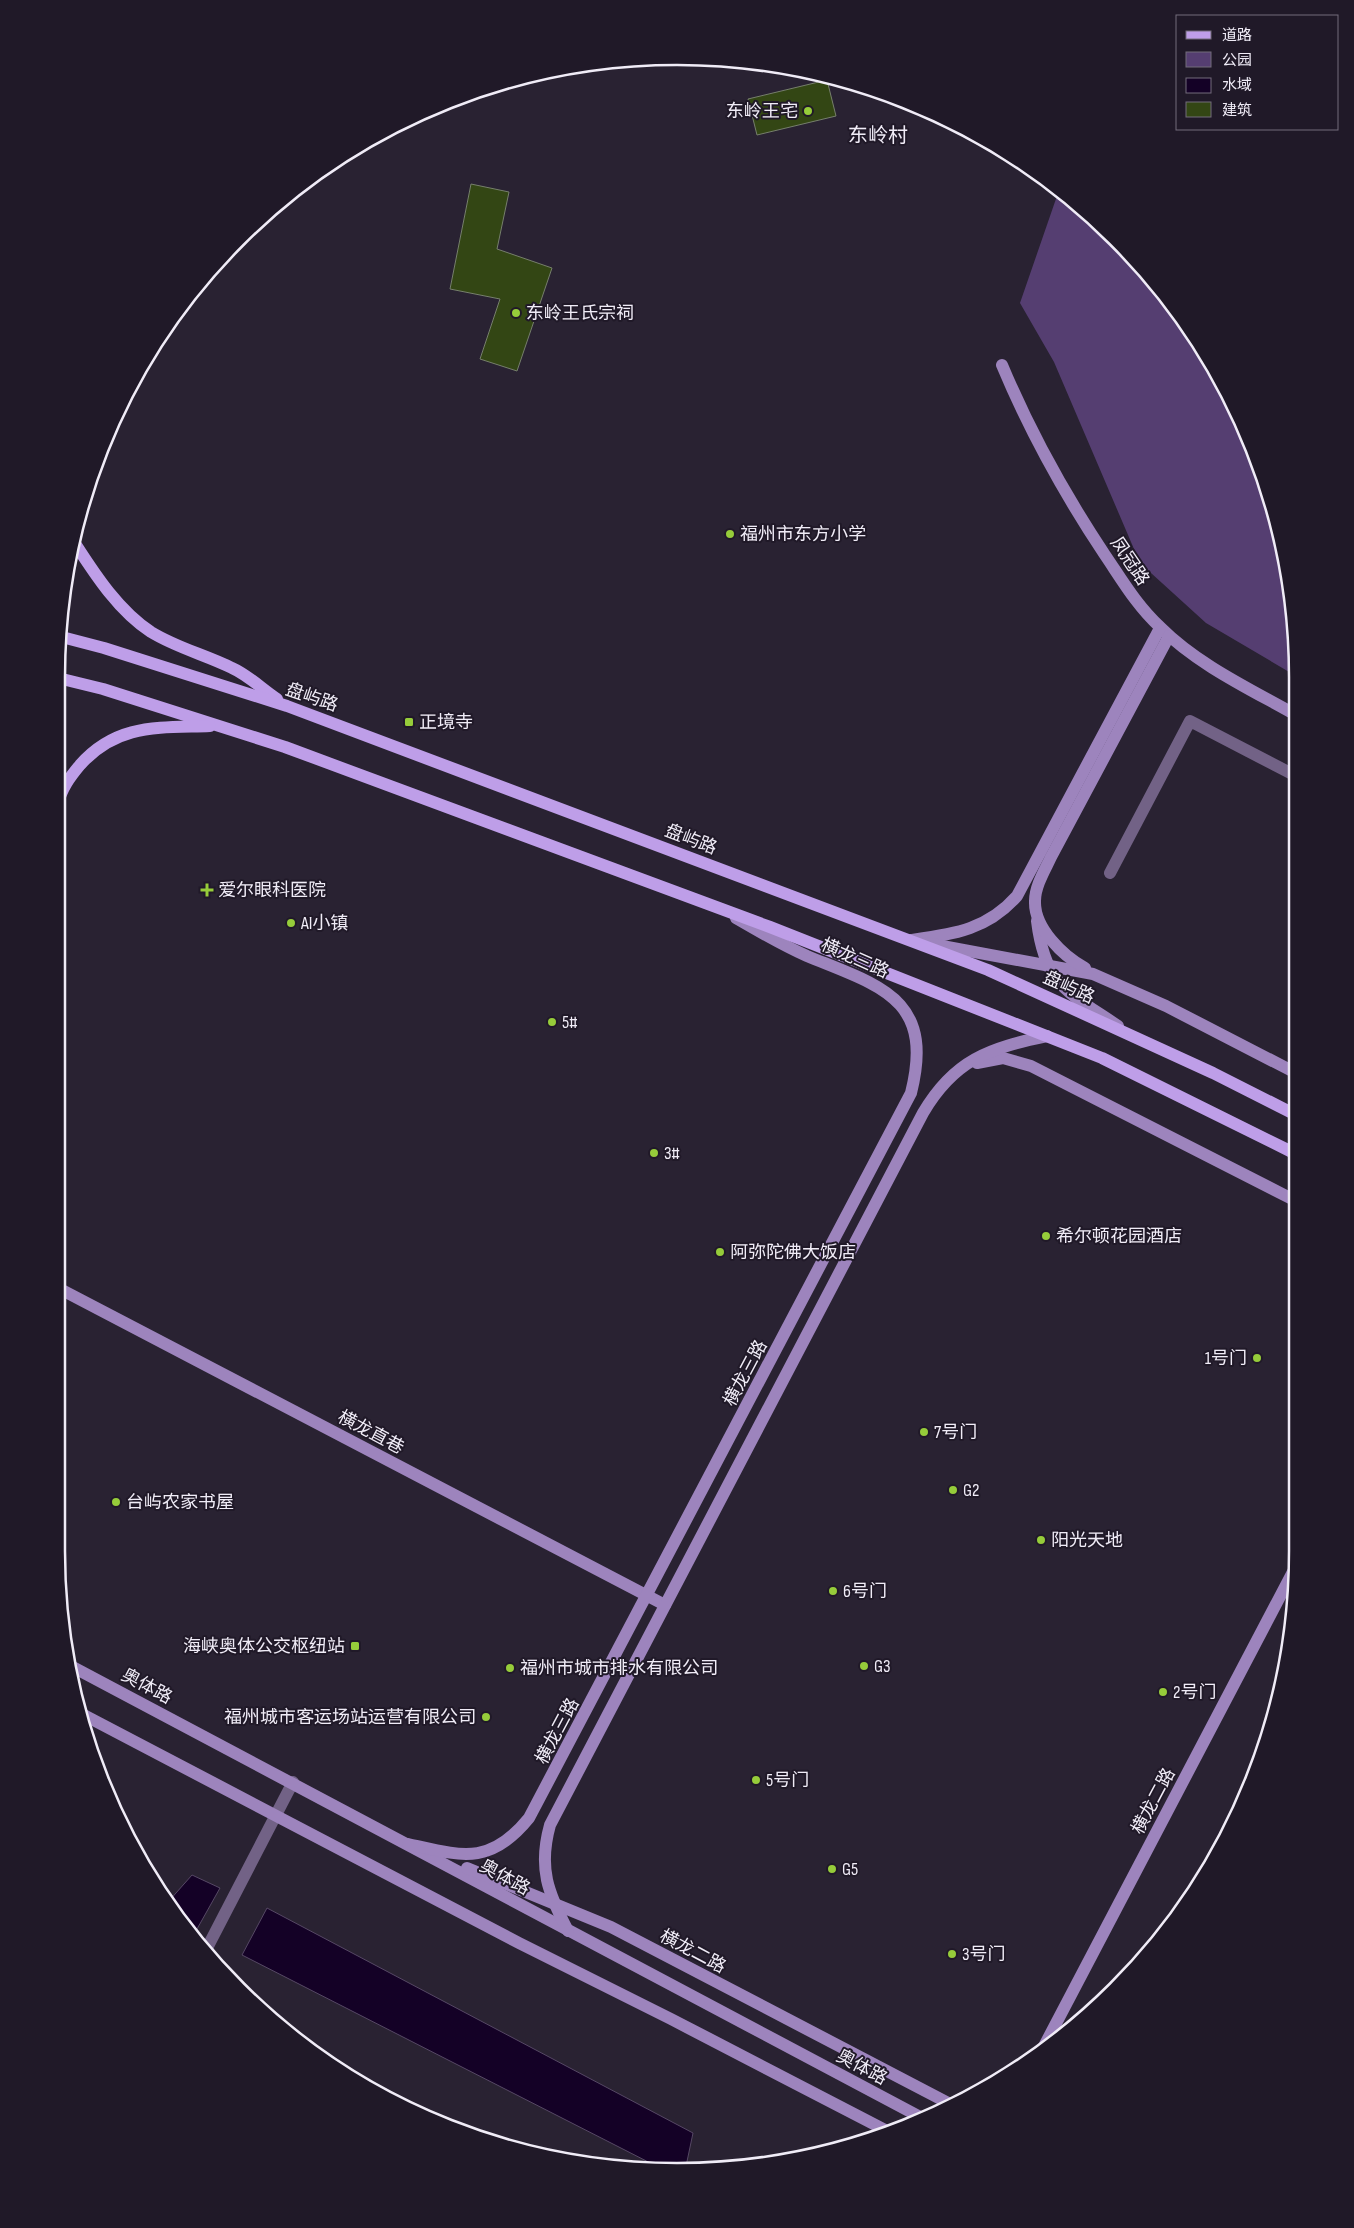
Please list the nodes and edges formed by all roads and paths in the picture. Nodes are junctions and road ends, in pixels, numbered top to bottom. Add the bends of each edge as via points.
1 (1002, 365) dead end
2 (79, 549) edge
3 (1165, 632) junction
4 (66, 638) edge
5 (65, 680) edge
6 (287, 706) junction
7 (1289, 711) edge
8 (220, 725) junction
9 (1289, 772) edge
10 (65, 786) edge
11 (1110, 873) dead end
12 (714, 906) junction
13 (1036, 913) junction
14 (911, 940) junction
15 (1046, 964) junction
16 (1105, 978) junction
17 (1133, 1035) junction
18 (1047, 1036) junction
19 (958, 1069) junction
20 (1289, 1069) edge
21 (1289, 1112) edge
22 (1289, 1150) edge
23 (1289, 1197) edge
24 (65, 1292) edge
25 (1288, 1581) edge
26 (647, 1597) junction
27 (665, 1606) junction
28 (77, 1669) edge
29 (88, 1717) edge
30 (293, 1782) junction
31 (276, 1816) junction
32 (408, 1844) junction
33 (555, 1904) junction
34 (568, 1931) junction
35 (209, 1945) edge
36 (1048, 2038) edge
37 (945, 2101) edge
38 (915, 2114) edge
39 (881, 2128) edge

1 - 3 main road, 凤冠路 via 1037,440 1080,518 1136,601
2 - 6 main road via 112,596 151,631 186,650 234,668
3 - 7 main road, 凤冠路 via 1217,670
3 - 13 main road via 1045,870 1035,900
3 - 14 main road via 1017,896 998,915 973,928
4 - 6 main road, 盘屿路
5 - 8 main road
6 - 14 main road, 盘屿路
8 - 10 main road via 126,732 104,743 86,758
8 - 12 main road
9 - 11 street via 1190,721
12 - 18 main road
12 - 26 main road, 横龙三路 via 785,947 865,980 891,995 911,1022 918,1044 918,1061 911,1093
13 - 15 main road
13 - 16 main road via 1064,954
14 - 15 main road
14 - 17 main road, 盘屿路 via 988,970
15 - 16 main road
15 - 17 main road via 1065,989
16 - 20 main road
17 - 21 main road, 盘屿路
18 - 19 main road, 横龙三路 via 998,1047
18 - 22 main road via 1140,1076
19 - 23 main road via 1003,1058 1031,1066
19 - 27 main road, 横龙三路 via 938,1088 923,1114
24 - 26 main road, 横龙直巷
25 - 36 main road, 横龙二路
26 - 27 main road, 横龙直巷
26 - 32 main road, 横龙三路 via 537,1806 512,1837 499,1847 468,1855
27 - 33 main road, 横龙三路 via 550,1825 544,1871
28 - 30 main road, 奥体路
29 - 31 main road
30 - 31 street
30 - 32 main road, 奥体路
31 - 35 street
31 - 39 main road
32 - 33 main road, 横龙二路
32 - 34 main road, 奥体路
33 - 34 main road, 横龙三路
33 - 37 main road, 横龙二路 via 611,1927
34 - 38 main road, 奥体路

